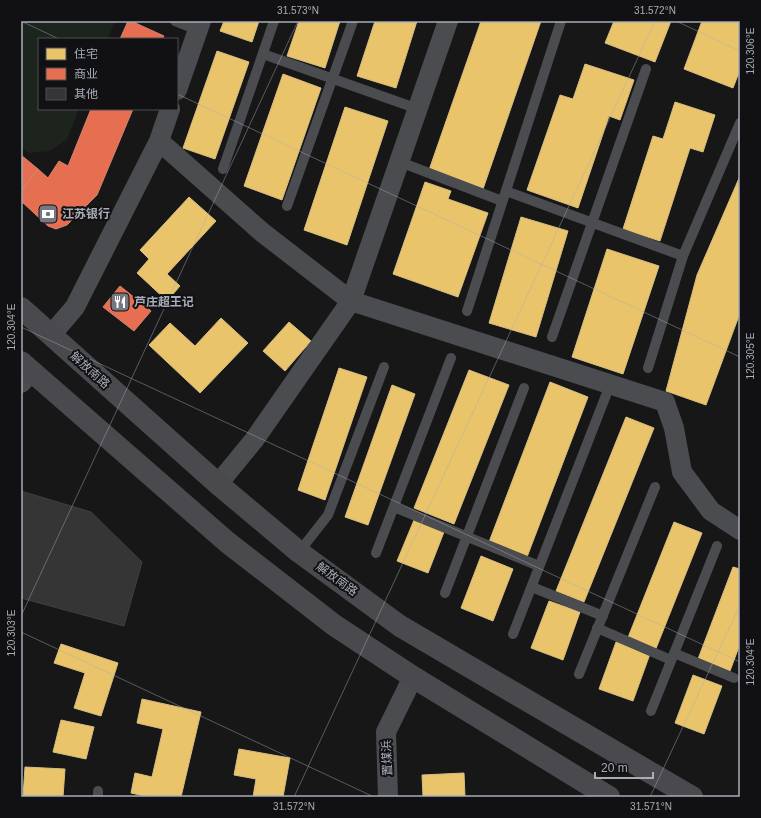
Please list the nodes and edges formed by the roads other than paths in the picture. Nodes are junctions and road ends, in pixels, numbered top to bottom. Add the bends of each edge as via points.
1 (175, 21) edge
2 (274, 21) edge
3 (353, 21) edge
4 (448, 21) edge
5 (561, 21) edge
6 (200, 25) edge
7 (263, 54) junction
8 (646, 69) dead end
9 (332, 79) junction
10 (178, 87) edge
11 (418, 109) junction
12 (170, 110) edge
13 (740, 123) edge
14 (159, 141) junction
15 (400, 162) junction
16 (223, 169) dead end
17 (504, 196) junction
18 (287, 206) dead end
19 (592, 224) junction
20 (683, 256) junction
21 (351, 301) junction
22 (21, 308) edge
23 (468, 311) dead end
24 (51, 335) junction
25 (552, 337) dead end
26 (451, 358) dead end
27 (384, 367) dead end
28 (648, 368) dead end
29 (25, 372) edge
30 (610, 385) junction
31 (524, 388) dead end
32 (218, 484) junction
33 (656, 487) dead end
34 (394, 507) junction
35 (740, 530) edge
36 (466, 536) junction
37 (717, 546) dead end
38 (299, 552) junction
39 (376, 553) dead end
40 (540, 566) junction
41 (532, 587) junction
42 (445, 593) dead end
43 (603, 616) junction
44 (597, 628) junction
45 (513, 634) dead end
46 (673, 657) junction
47 (579, 674) dead end
48 (412, 677) junction
49 (734, 678) dead end
50 (651, 711) dead end
51 (388, 797) edge
52 (609, 797) edge
53 (692, 797) edge

1 - 6 lane
2 - 7 lane
3 - 9 lane
4 - 11 street
5 - 17 lane
6 - 10 street
7 - 9 lane
7 - 16 lane
8 - 19 lane
9 - 11 lane
9 - 18 lane
11 - 15 street
12 - 14 street
13 - 20 lane
14 - 21 street via 263,233
14 - 24 street via 75,307
15 - 17 lane
15 - 21 street
17 - 19 lane
17 - 23 lane
19 - 20 lane
19 - 25 lane
20 - 28 lane
21 - 30 street
21 - 32 street via 254,440
22 - 24 main road, 解放南路
24 - 32 main road, 解放南路
26 - 34 lane
27 - 38 lane via 328,515
29 - 48 main road via 227,542 334,626
30 - 35 street via 665,402 674,428 682,472 711,511
30 - 40 lane
31 - 36 lane
32 - 38 main road, 解放南路
33 - 43 lane
34 - 36 lane
34 - 39 lane
36 - 40 lane
36 - 42 lane
37 - 46 lane
38 - 53 main road, 解放南路 via 400,626
40 - 41 lane
41 - 43 lane
41 - 45 lane
43 - 44 lane
44 - 46 lane
44 - 47 lane
46 - 49 lane
46 - 50 lane
48 - 51 street, 置煤浜 via 386,732
48 - 52 main road

